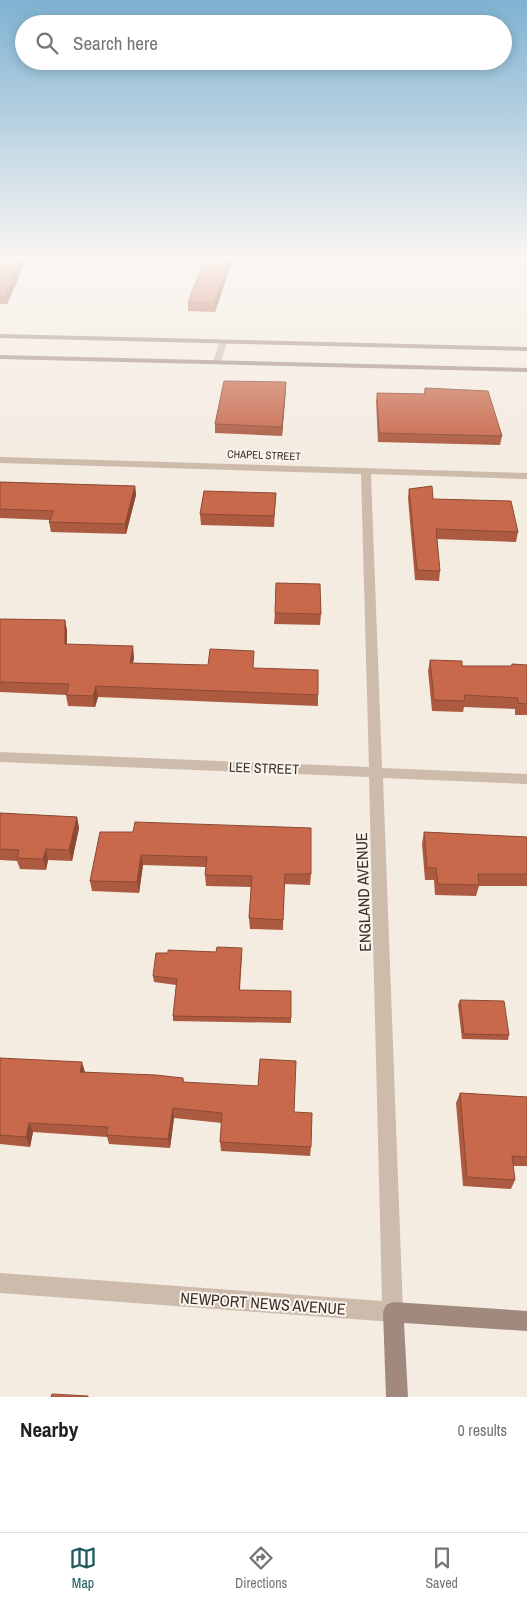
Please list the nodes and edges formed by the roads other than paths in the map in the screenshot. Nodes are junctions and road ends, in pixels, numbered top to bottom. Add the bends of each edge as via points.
1 (0, 336) edge
2 (223, 342) junction
3 (527, 350) edge
4 (0, 357) edge
5 (217, 362) junction
6 (527, 370) edge
7 (0, 460) edge
8 (366, 471) junction
9 (527, 476) edge
10 (0, 756) edge
11 (377, 773) junction
12 (527, 779) edge
13 (0, 1283) edge
14 (393, 1312) junction
15 (527, 1321) edge
16 (397, 1397) edge

1 - 2 main road
2 - 3 main road
2 - 5 street
4 - 5 main road
5 - 6 main road
7 - 8 street, CHAPEL STREET
8 - 9 street, CHAPEL STREET
8 - 11 street, ENGLAND AVENUE
10 - 11 street, LEE STREET
11 - 12 street, LEE STREET
11 - 14 street, ENGLAND AVENUE
13 - 14 street, NEWPORT NEWS AVENUE
14 - 15 main road, NEWPORT NEWS AVENUE
14 - 16 main road

